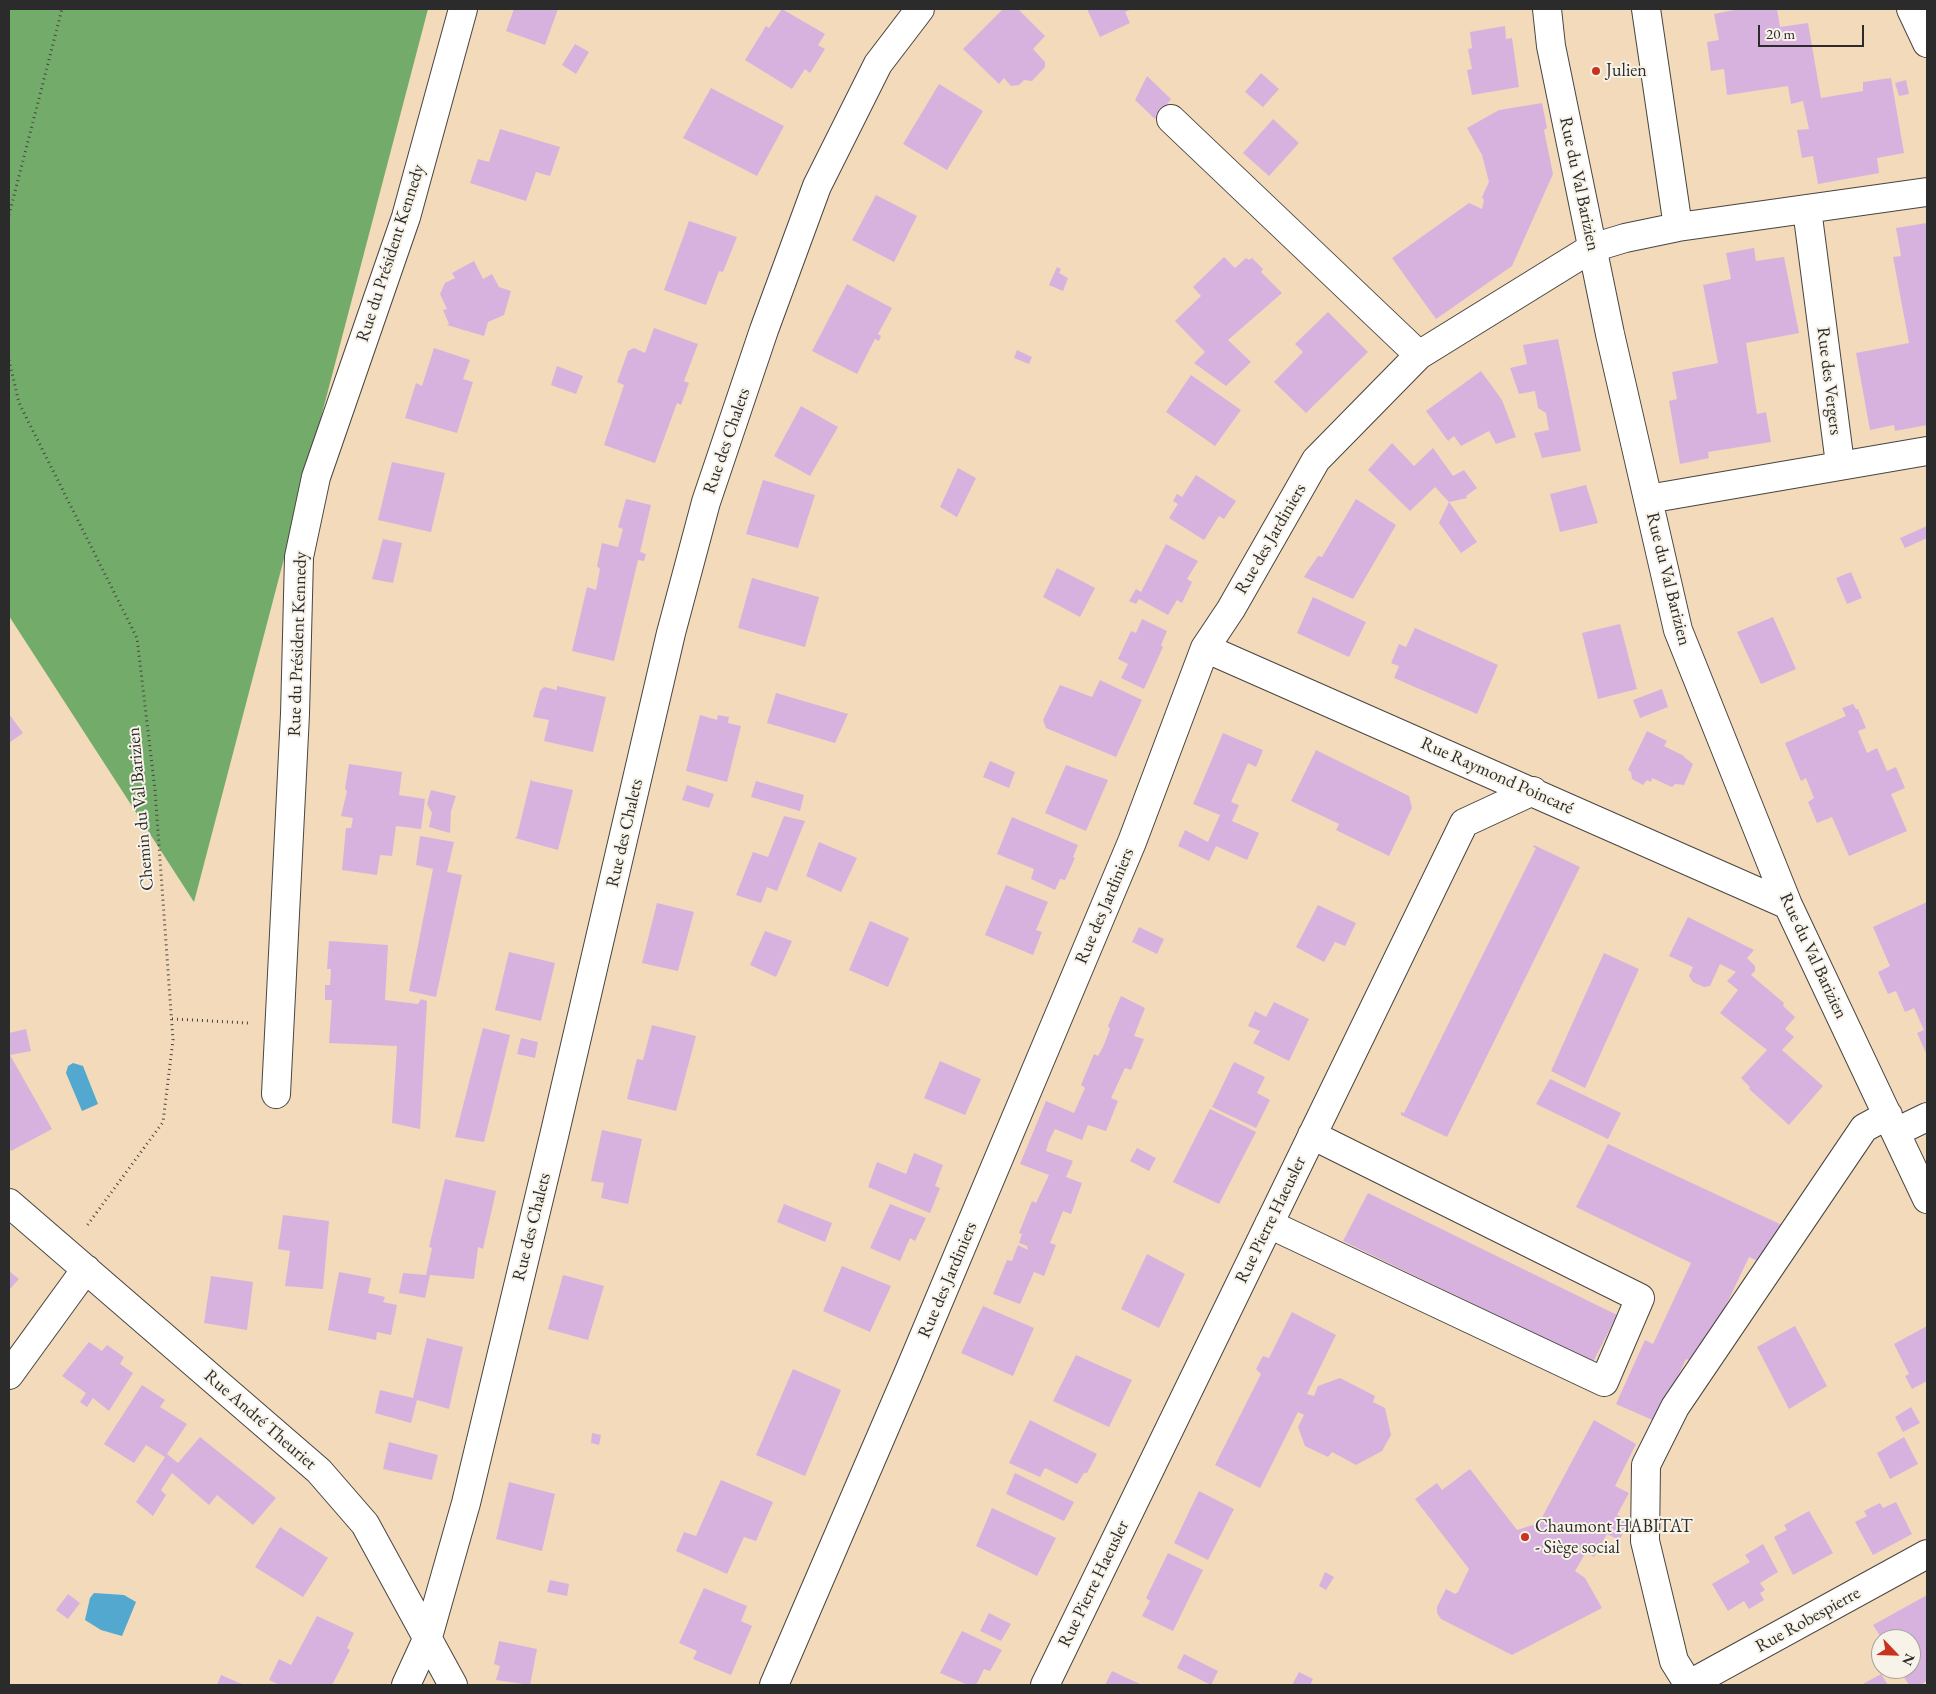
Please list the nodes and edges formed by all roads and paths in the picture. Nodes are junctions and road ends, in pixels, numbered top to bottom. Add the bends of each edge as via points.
1 (62, 9) edge
2 (462, 9) edge
3 (920, 9) edge
4 (1547, 9) edge
5 (1646, 9) edge
6 (1911, 9) edge
7 (1927, 43) edge
8 (1171, 119) dead end
9 (1927, 192) edge
10 (1807, 209) junction
11 (9, 215) edge
12 (1678, 227) junction
13 (1592, 248) junction
14 (1419, 355) junction
15 (9, 360) edge
16 (1927, 451) edge
17 (1840, 464) junction
18 (1648, 499) junction
19 (1205, 648) junction
20 (1533, 792) junction
21 (1788, 905) junction
22 (281, 999) junction
23 (172, 1019) junction
24 (276, 1094) dead end
25 (1927, 1117) edge
26 (1892, 1124) junction
27 (1312, 1135) junction
28 (1927, 1199) edge
29 (9, 1202) edge
30 (1269, 1224) junction
31 (77, 1261) junction
32 (9, 1375) edge
33 (1927, 1554) edge
34 (428, 1637) junction
35 (406, 1685) edge
36 (453, 1685) edge
37 (774, 1685) edge
38 (1045, 1685) edge
39 (1689, 1685) edge

1 - 11 path
2 - 22 street, Rue du Président Kennedy via 406,217 316,477 299,557
3 - 34 street, Rue des Chalets via 878,64 817,186 706,502 671,633 466,1503
4 - 13 street, Rue du Val Barizien via 1551,46
5 - 12 street
6 - 7 street
8 - 14 street
9 - 10 street
10 - 12 street
10 - 17 street, Rue des Vergers
12 - 13 street
13 - 14 street, Rue des Jardiniers
13 - 18 street, Rue du Val Barizien
14 - 19 street, Rue des Jardiniers via 1316,460 1231,609
15 - 23 path, Chemin du Val Barizien via 19,403 137,638 155,790
16 - 17 street
17 - 18 street
18 - 21 street, Rue du Val Barizien via 1678,630
19 - 20 street, Rue Raymond Poincaré
19 - 37 street, Rue des Jardiniers via 1128,851
20 - 21 street, Rue Raymond Poincaré
20 - 27 street, Rue Pierre Haeusler via 1464,823
21 - 26 street, Rue du Val Barizien
22 - 23 path via 250,1023
22 - 24 street, Rue du Président Kennedy
23 - 31 path, Chemin du Val Barizien via 173,1040 163,1122
25 - 26 street
26 - 28 street, Rue du Val Barizien
26 - 39 street via 1864,1128 1858,1136 1675,1407 1646,1465 1645,1541 1674,1661
27 - 30 street, Rue Pierre Haeusler
27 - 30 street via 1640,1298 1604,1382
29 - 31 street, Rue André Theuriet
30 - 38 street, Rue Pierre Haeusler
31 - 32 street
31 - 34 street, Rue André Theuriet via 319,1471 365,1524
33 - 39 street, Rue Robespierre
34 - 35 street, Rue des Chalets
34 - 36 street, Rue André Theuriet

